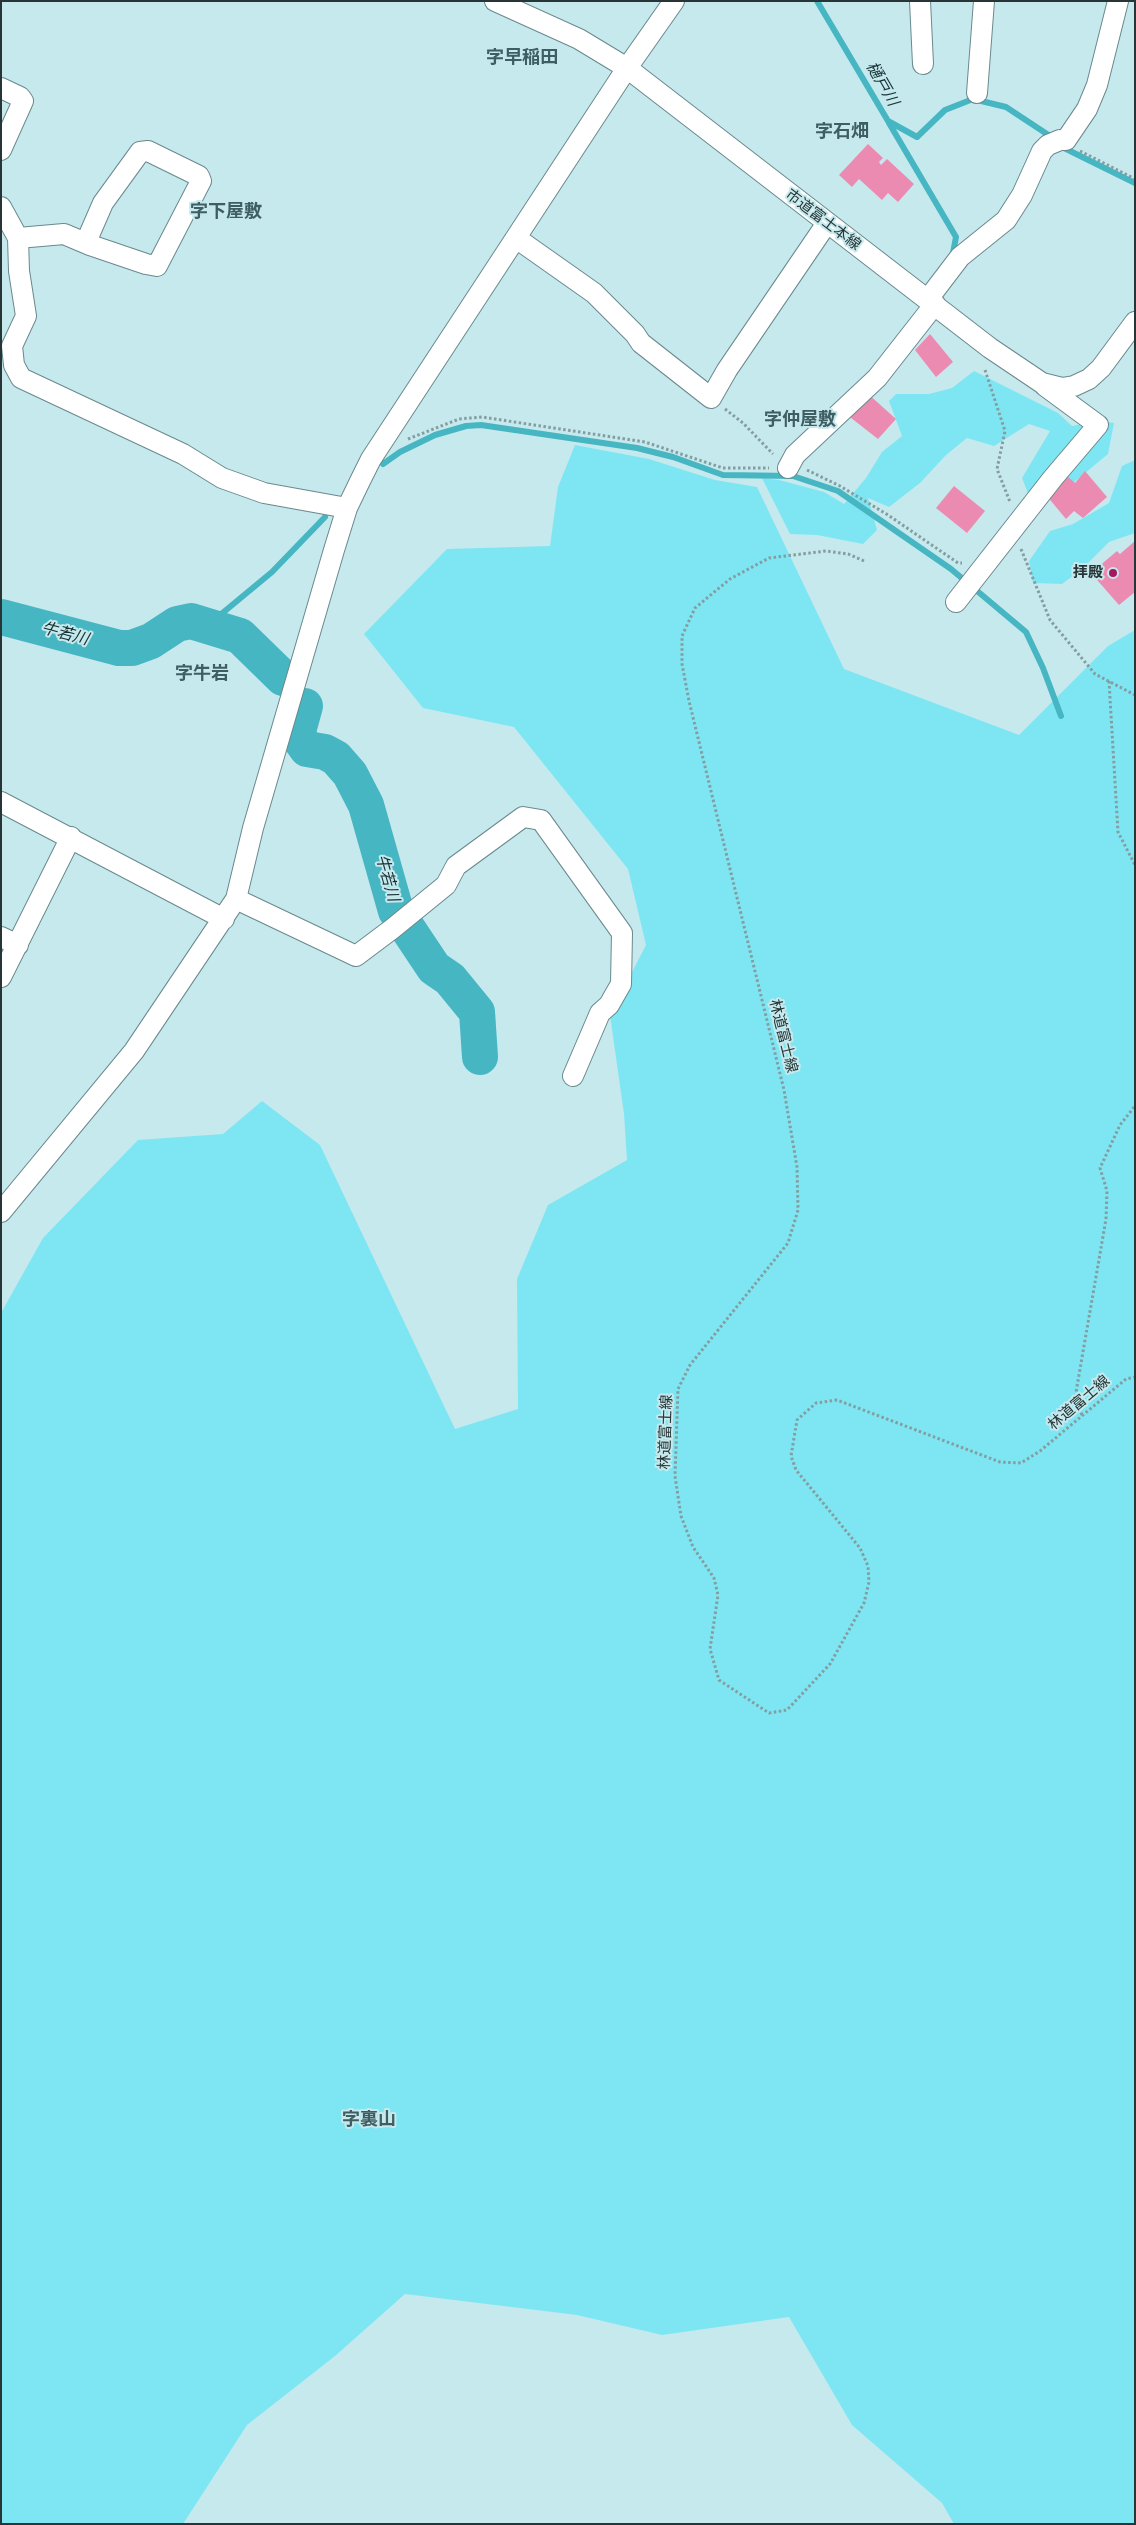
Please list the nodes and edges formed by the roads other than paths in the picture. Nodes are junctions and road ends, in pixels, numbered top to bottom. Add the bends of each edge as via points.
1 (495, 1) edge
2 (674, 1) edge
3 (920, 1) edge
4 (984, 1) edge
5 (1118, 1) edge
6 (923, 64) dead end
7 (627, 68) junction
8 (1, 88) edge
9 (977, 93) dead end
10 (1, 150) edge
11 (1, 207) edge
12 (827, 223) junction
13 (18, 238) junction
14 (516, 238) junction
15 (86, 242) junction
16 (931, 302) junction
17 (1135, 322) edge
18 (1035, 379) junction
19 (788, 468) road end
20 (347, 508) junction
21 (965, 583) road end
22 (1, 802) edge
23 (71, 837) junction
24 (236, 898) junction
25 (224, 919) junction
26 (9, 941) edge
27 (1, 977) edge
28 (572, 1076) dead end
29 (2, 1209) edge

1 - 7 street, 市道富士本線 via 579,40
2 - 7 street
3 - 6 street
4 - 9 street
5 - 16 street via 1087,109 1066,140 1048,145 1042,151 1022,196 1006,220 960,257
7 - 12 street, 市道富士本線
7 - 14 street
8 - 10 street via 20,97 23,102
11 - 13 street
12 - 14 street via 711,398 641,343 594,293
12 - 16 street, 市道富士本線
13 - 15 street via 64,234
13 - 20 street via 26,316 12,346 14,365 21,378 175,450 222,478 264,493
14 - 20 street via 371,459
15 - 15 street via 157,266 201,181 199,176 148,150 140,152 103,203
16 - 18 street, 市道富士本線
16 - 19 street via 877,378 795,455
17 - 18 street, 市道富士本線 via 1089,379 1062,388
18 - 21 street via 1098,425
20 - 24 street via 253,828
22 - 23 street
23 - 25 street
23 - 26 street
24 - 25 street
24 - 28 street via 356,956 446,885 456,866 523,817 541,820 622,933 621,984 609,1005 600,1013
25 - 29 street via 134,1052
26 - 27 street

